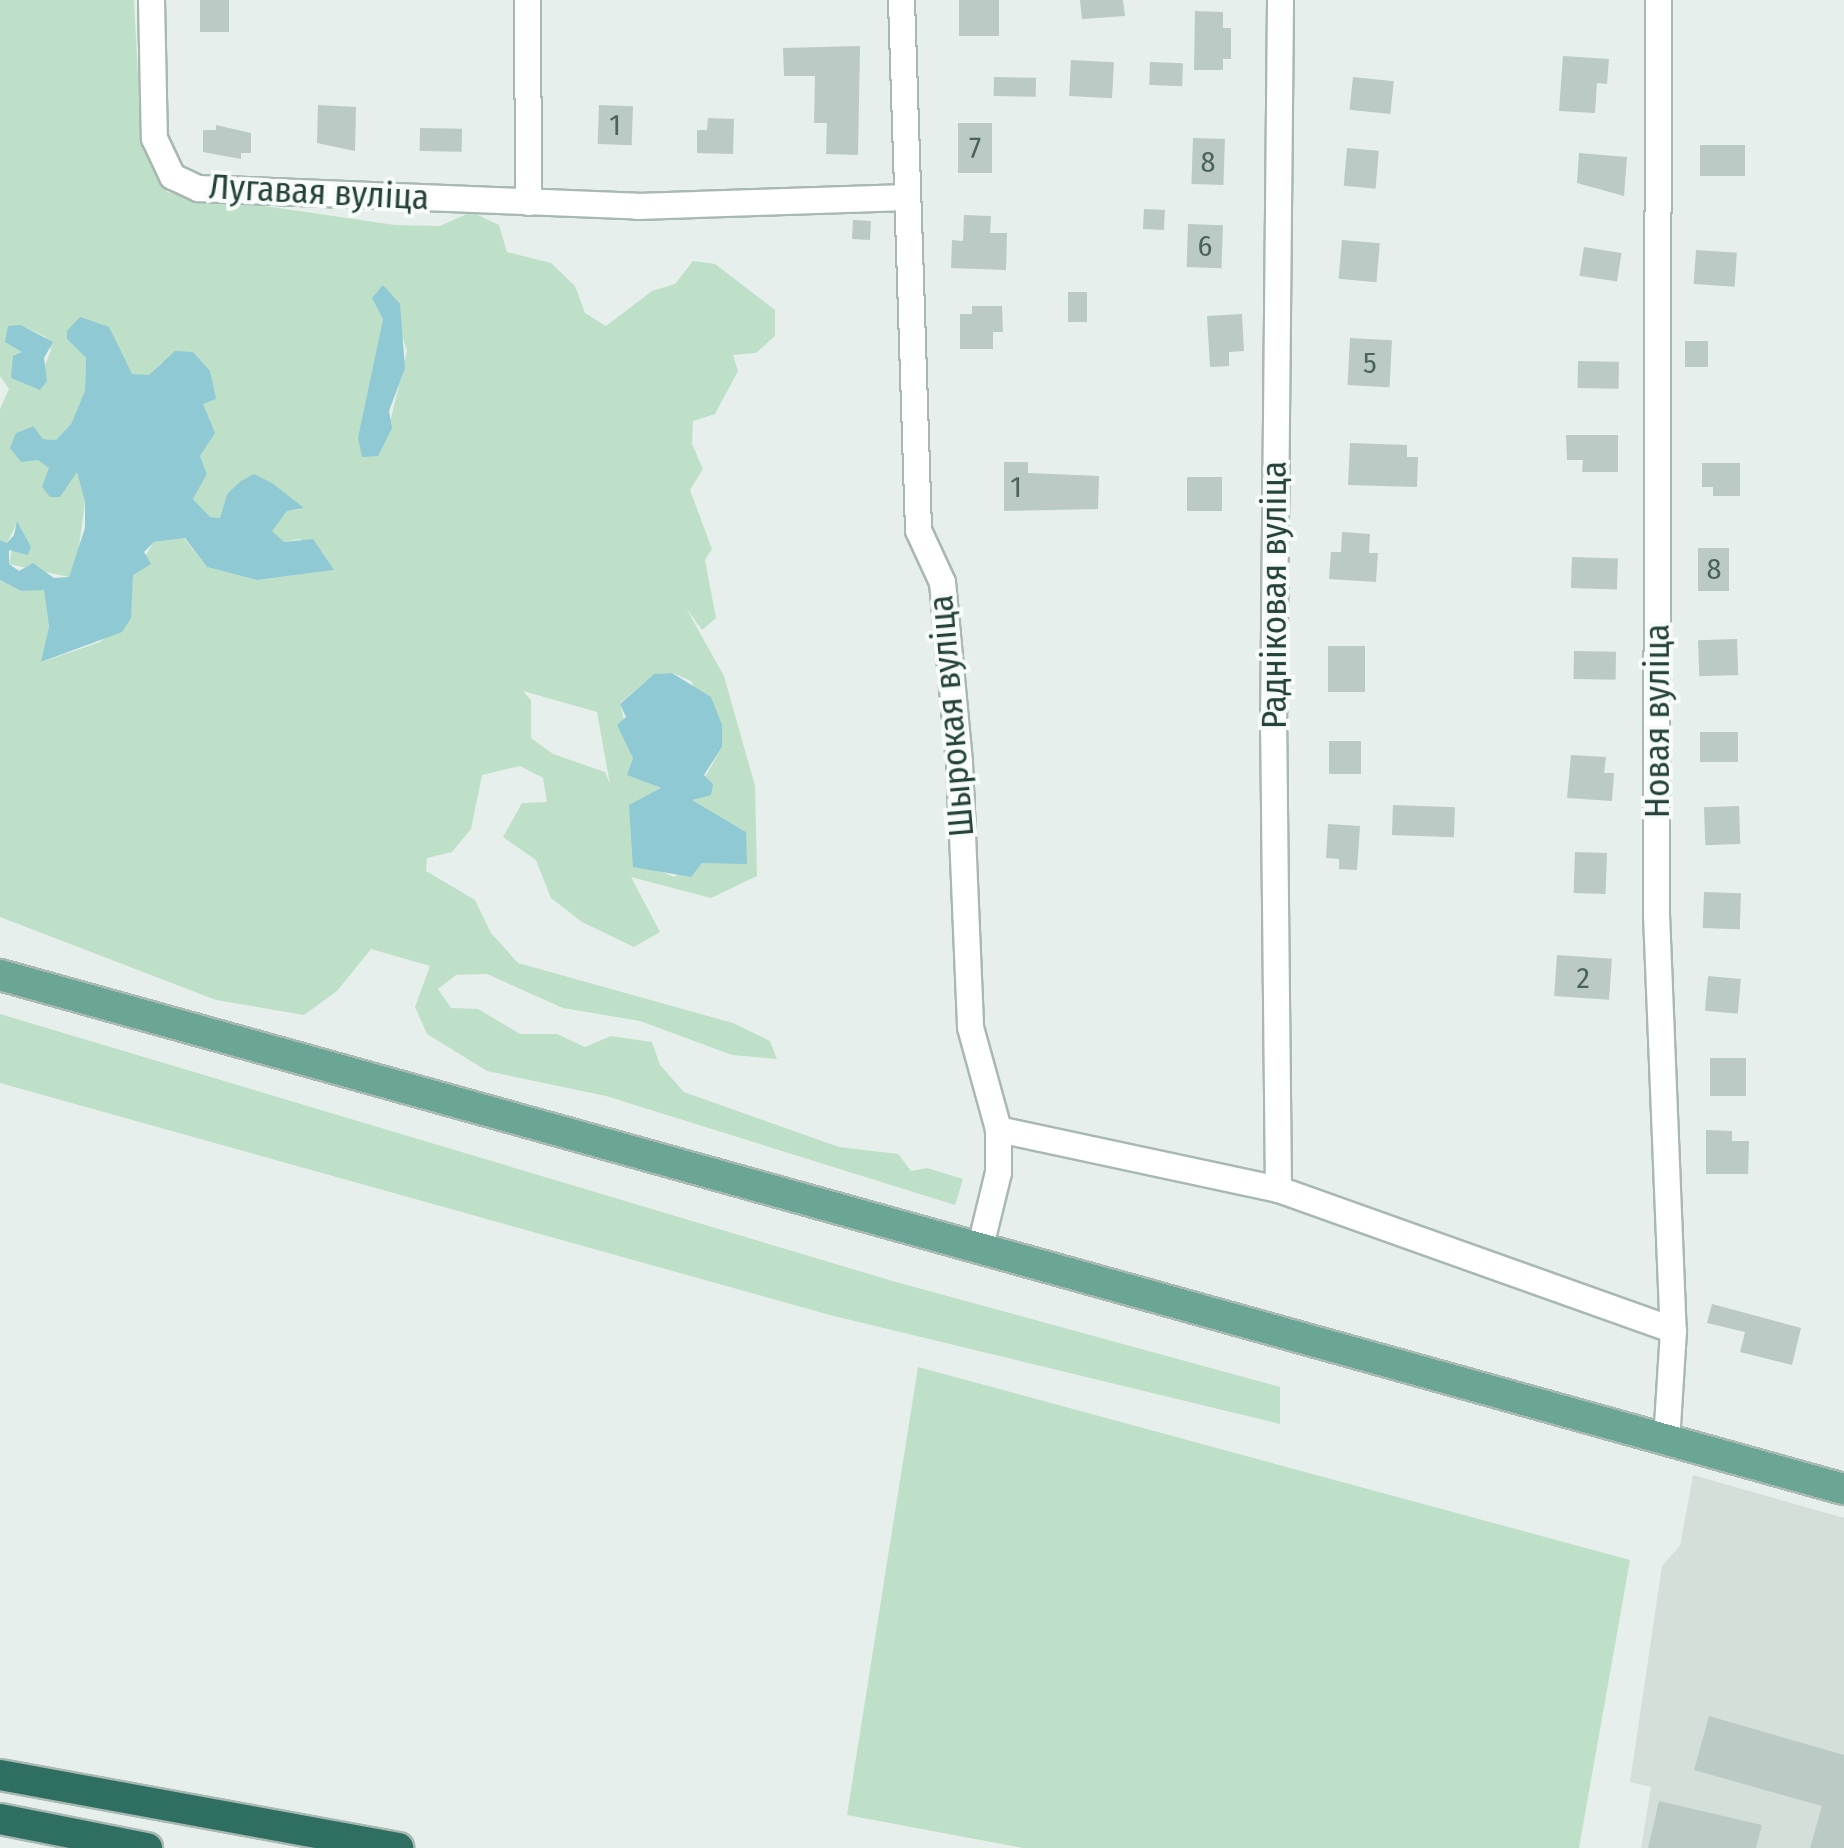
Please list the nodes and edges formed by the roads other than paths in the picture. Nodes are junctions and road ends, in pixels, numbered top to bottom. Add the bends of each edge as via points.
1 (151, 0) edge
2 (528, 0) edge
3 (901, 0) edge
4 (1280, 0) edge
5 (1658, 0) edge
6 (907, 197) junction
7 (528, 202) junction
8 (0, 975) edge
9 (998, 1129) junction
10 (1278, 1189) junction
11 (979, 1250) junction
12 (1673, 1330) junction
13 (1666, 1441) junction
14 (1844, 1489) edge
15 (0, 1775) edge
16 (0, 1819) edge
17 (147, 1848) edge
18 (398, 1848) edge

1 - 7 street, Лугавая вуліца via 154,138 172,176 198,188
2 - 7 street
3 - 6 street, Шырокая вуліца
4 - 10 street, Радніковая вуліца via 1273,731
5 - 12 street, Новая вуліца via 1656,914
6 - 7 street, Лугавая вуліца via 637,206
6 - 9 street, Шырокая вуліца via 918,530 942,582 970,1027
8 - 11 main road
9 - 10 street
9 - 11 street, Шырокая вуліца via 998,1172
10 - 12 street
11 - 13 main road
12 - 13 street, Новая вуліца
13 - 14 main road
15 - 18 highway
16 - 17 highway

